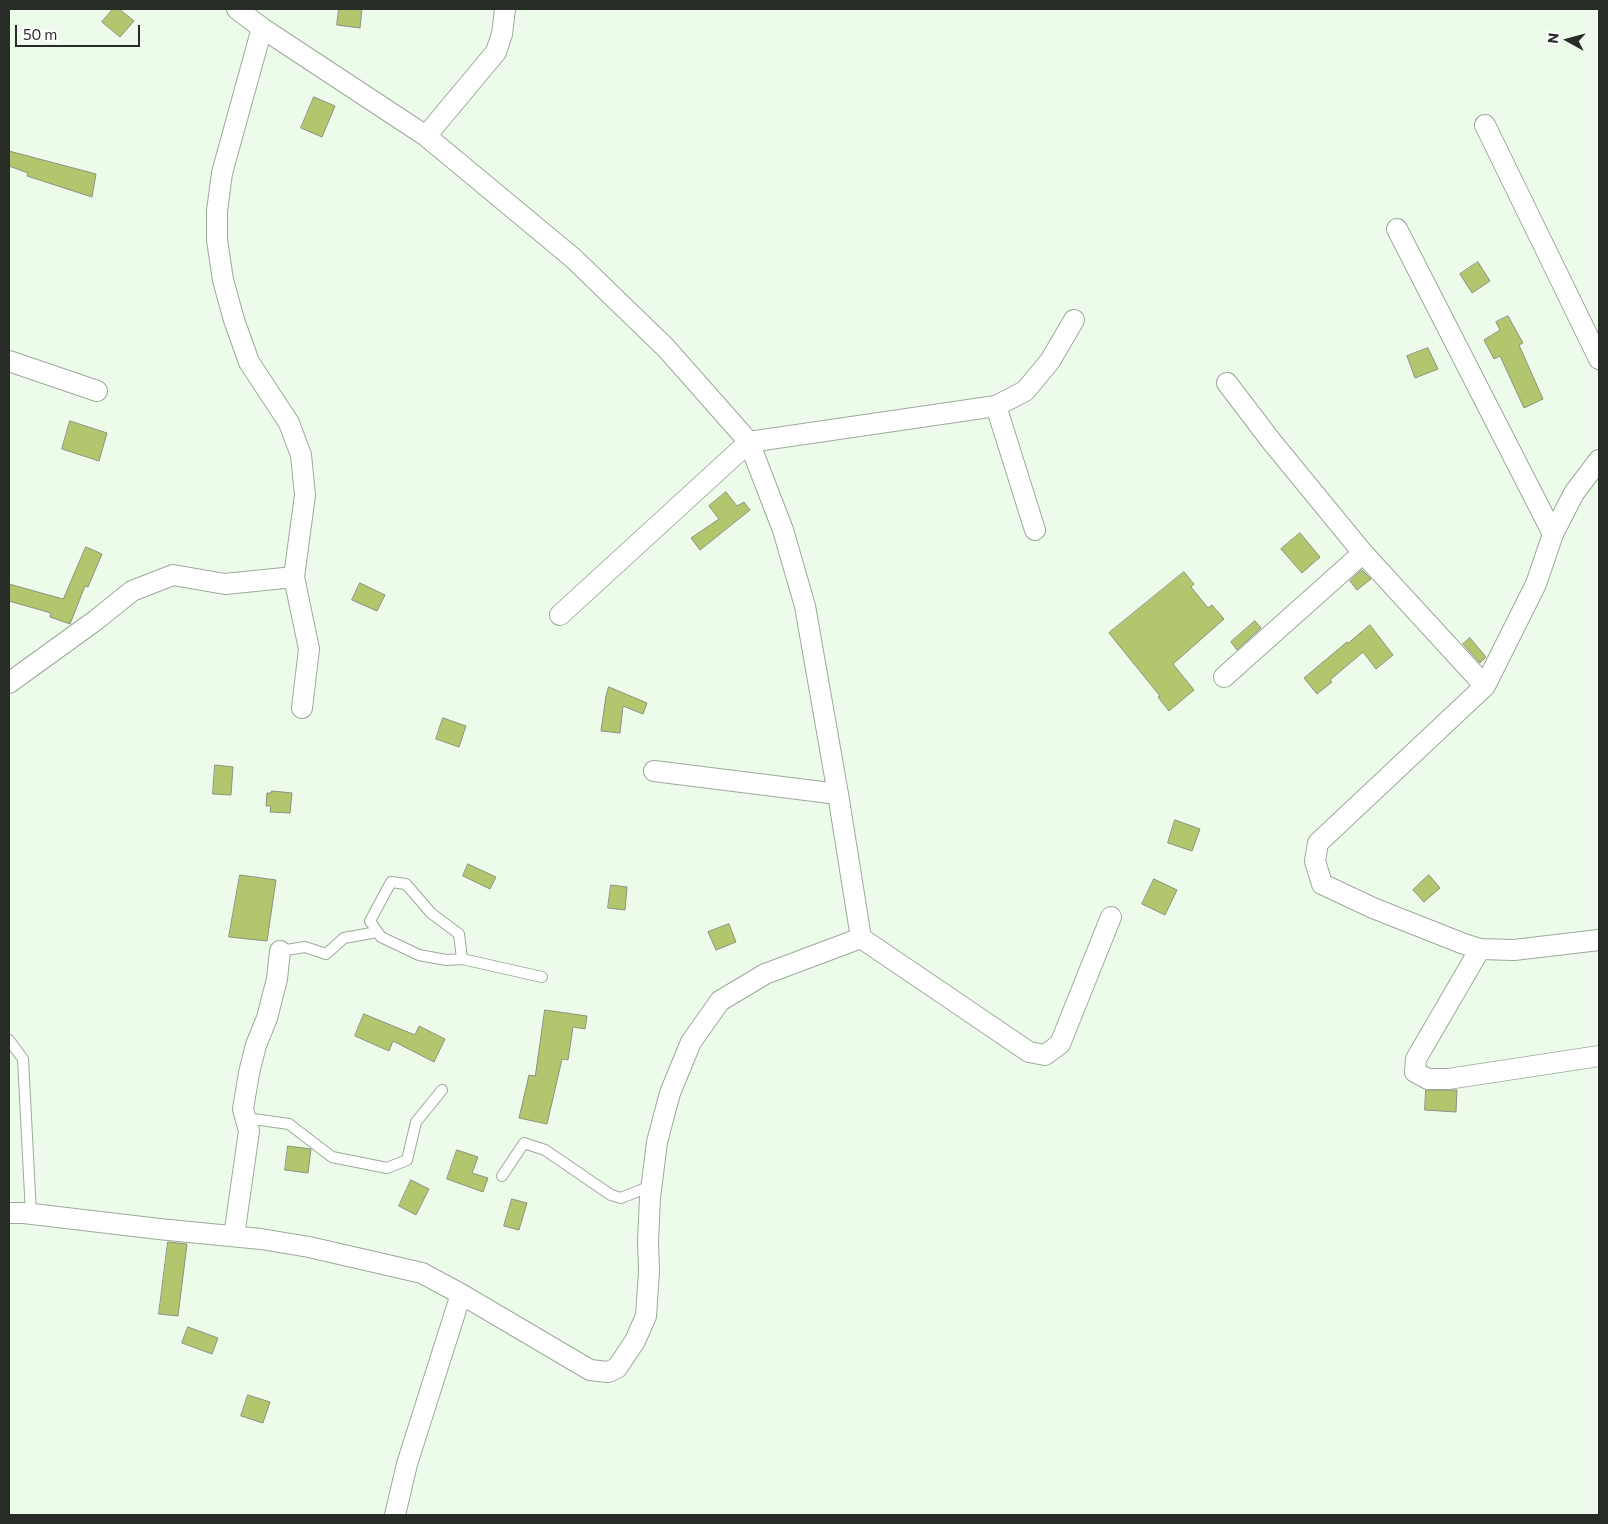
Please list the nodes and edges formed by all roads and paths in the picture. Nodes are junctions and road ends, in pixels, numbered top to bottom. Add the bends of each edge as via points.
1 (237, 9) edge
2 (505, 9) edge
3 (262, 28) junction
4 (1485, 125) dead end
5 (426, 136) junction
6 (1397, 229) dead end
7 (1074, 320) dead end
8 (1599, 359) edge
9 (9, 361) edge
10 (1227, 384) dead end
11 (97, 391) dead end
12 (996, 406) junction
13 (749, 442) junction
14 (1599, 460) edge
15 (1035, 530) dead end
16 (1554, 534) junction
17 (1363, 554) junction
18 (294, 577) junction
19 (560, 615) dead end
20 (1224, 677) dead end
21 (9, 683) edge
22 (1485, 686) junction
23 (302, 708) dead end
24 (654, 771) dead end
25 (838, 794) junction
26 (1111, 917) dead end
27 (377, 932) junction
28 (861, 938) junction
29 (1599, 940) edge
30 (1480, 949) junction
31 (280, 951) joint
32 (462, 959) junction
33 (542, 977) dead end
34 (9, 1040) edge
35 (1599, 1056) edge
36 (442, 1090) dead end
37 (246, 1118) junction
38 (502, 1176) dead end
39 (651, 1186) junction
40 (9, 1213) edge
41 (30, 1214) junction
42 (234, 1236) junction
43 (461, 1294) junction
44 (395, 1515) edge

1 - 3 street
2 - 5 street via 496,52
3 - 5 street
3 - 18 street via 222,173 217,240 223,280 249,362 289,423 301,455 304,494
4 - 8 street
5 - 13 street via 573,258 666,348
6 - 16 street
7 - 12 street via 1050,361 1025,391
9 - 11 street
10 - 17 street
12 - 13 street
12 - 15 street
13 - 19 street
13 - 25 street via 783,530 805,606
14 - 16 street via 1574,493
16 - 22 street via 1536,584
17 - 20 street
17 - 22 street
18 - 21 street via 224,584 173,575 132,591
18 - 23 street via 308,649
22 - 30 street via 1318,843 1315,861 1322,884 1373,908
24 - 25 street
25 - 28 street
26 - 28 street via 1060,1044 1045,1056 1030,1052
27 - 31 lane via 344,938 326,954 305,947
27 - 32 lane via 380,937 419,955
27 - 32 lane via 370,921 391,882 406,884 431,913 459,934
28 - 39 street via 765,974 720,1001 691,1042 670,1093 657,1142
29 - 30 street via 1514,950
30 - 35 street via 1416,1059 1415,1072 1428,1079 1448,1079
31 - 37 street via 277,979 249,1073 243,1109
32 - 33 lane
34 - 41 lane via 23,1059
36 - 37 lane via 416,1122 407,1160 387,1168 332,1158 289,1124
37 - 42 street via 249,1131
38 - 39 lane via 524,1143 545,1150 611,1195 621,1198
39 - 43 street via 646,1316 635,1341 617,1368 608,1372 590,1370
40 - 41 street
41 - 42 street
42 - 43 street via 309,1247 422,1274
43 - 44 street via 407,1464

